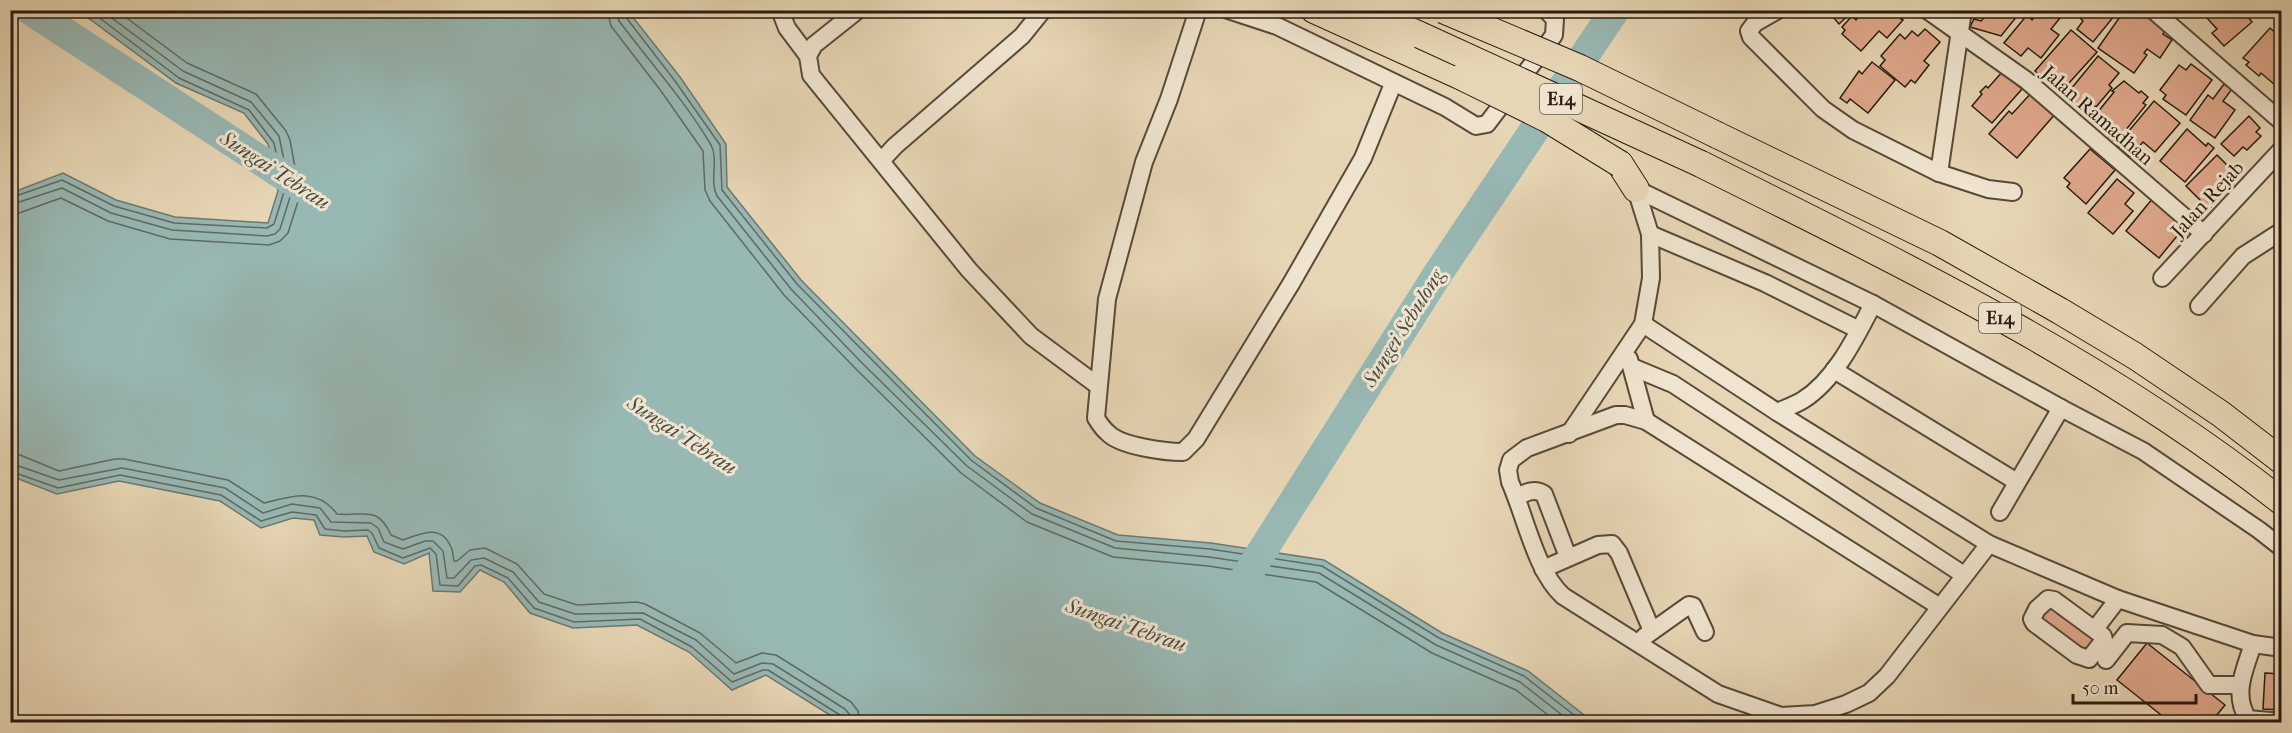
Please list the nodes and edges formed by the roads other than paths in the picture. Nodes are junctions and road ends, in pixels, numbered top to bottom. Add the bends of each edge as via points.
1 (780, 10) edge
2 (858, 10) edge
3 (1043, 10) edge
4 (1198, 10) edge
5 (1228, 10) edge
6 (1314, 10) edge
7 (1365, 10) edge
8 (1443, 10) edge
9 (1546, 10) edge
10 (1778, 10) edge
11 (1927, 10) edge
12 (1964, 10) edge
13 (2153, 10) edge
14 (1960, 34) junction
15 (808, 56) junction
16 (1393, 84) junction
17 (2282, 122) edge
18 (2282, 148) edge
19 (882, 160) junction
20 (1938, 174) junction
21 (1636, 189) junction
22 (2013, 192) dead end
23 (2282, 231) edge
24 (1650, 234) junction
25 (2204, 234) junction
26 (2162, 278) dead end
27 (1873, 304) junction
28 (2199, 306) dead end
29 (1643, 324) junction
30 (1859, 330) junction
31 (1626, 350) junction
32 (1632, 366) junction
33 (1834, 370) junction
34 (1097, 385) junction
35 (2061, 408) junction
36 (1777, 412) junction
37 (1646, 422) junction
38 (1569, 434) junction
39 (2282, 461) edge
40 (2017, 482) junction
41 (1517, 497) junction
42 (2282, 502) edge
43 (2000, 512) dead end
44 (1989, 544) junction
45 (2282, 548) edge
46 (1568, 557) junction
47 (1543, 569) junction
48 (1964, 574) junction
49 (2070, 580) junction
50 (2118, 598) junction
51 (2054, 600) junction
52 (1940, 607) junction
53 (2095, 629) junction
54 (1652, 631) junction
55 (1705, 632) dead end
56 (1636, 643) junction
57 (2253, 644) junction
58 (2282, 648) edge
59 (2106, 660) dead end
60 (2239, 685) junction
61 (2281, 723) edge

1 - 15 street via 787,28
2 - 15 street via 814,45
3 - 19 street via 1022,36
4 - 34 street via 1144,162 1107,299
5 - 16 street via 1277,26
6 - 21 highway, bridge via 1547,119 1620,164
7 - 42 highway, E14, bridge via 1701,164 1915,270 2114,384 2195,437
8 - 39 highway, E14, bridge via 1580,68 1940,243 2135,356
9 - 16 street via 1555,19 1554,35 1487,124 1476,126
10 - 20 street via 1755,23 1749,31 1751,37 1823,109 1872,141
11 - 14 street, Jalan Ramadhan
12 - 14 street
13 - 17 street
14 - 20 street
14 - 25 street, Jalan Ramadhan via 2026,80
15 - 19 street via 811,75
16 - 34 street via 1362,158 1196,439 1183,452 1162,452 1109,435 1095,418
18 - 25 street, Jalan Rejab
19 - 34 street via 969,270 1031,336
20 - 22 street
21 - 24 street
21 - 27 street
23 - 28 street via 2243,256
24 - 29 street via 1651,278
24 - 30 street via 1765,283
25 - 26 street, Jalan Rejab
27 - 30 street
27 - 35 street
29 - 31 street
29 - 36 street
30 - 33 street
31 - 32 street
31 - 38 street
32 - 37 street
32 - 48 street via 1673,384
33 - 36 street via 1813,393
33 - 40 street
35 - 40 street
35 - 45 street via 2143,451
36 - 44 street
37 - 38 street via 1616,415
37 - 52 street
38 - 41 street via 1527,448 1511,460 1508,470
40 - 43 street
41 - 46 street via 1532,490 1544,494
41 - 47 street
44 - 48 street
44 - 49 street
46 - 47 street
46 - 54 street via 1598,545 1612,544
47 - 56 street via 1563,596
48 - 52 street
49 - 50 street
49 - 51 street
50 - 53 street
50 - 57 street
51 - 53 street
51 - 53 street via 2044,601 2033,621 2083,659 2091,658 2104,639
52 - 56 street via 1887,676 1869,693 1815,714 1781,716 1718,694
54 - 55 street via 1689,605 1696,610
54 - 56 street
57 - 58 street
57 - 60 street
59 - 60 street via 2127,633 2162,635 2182,647 2209,685
60 - 61 street via 2248,719

